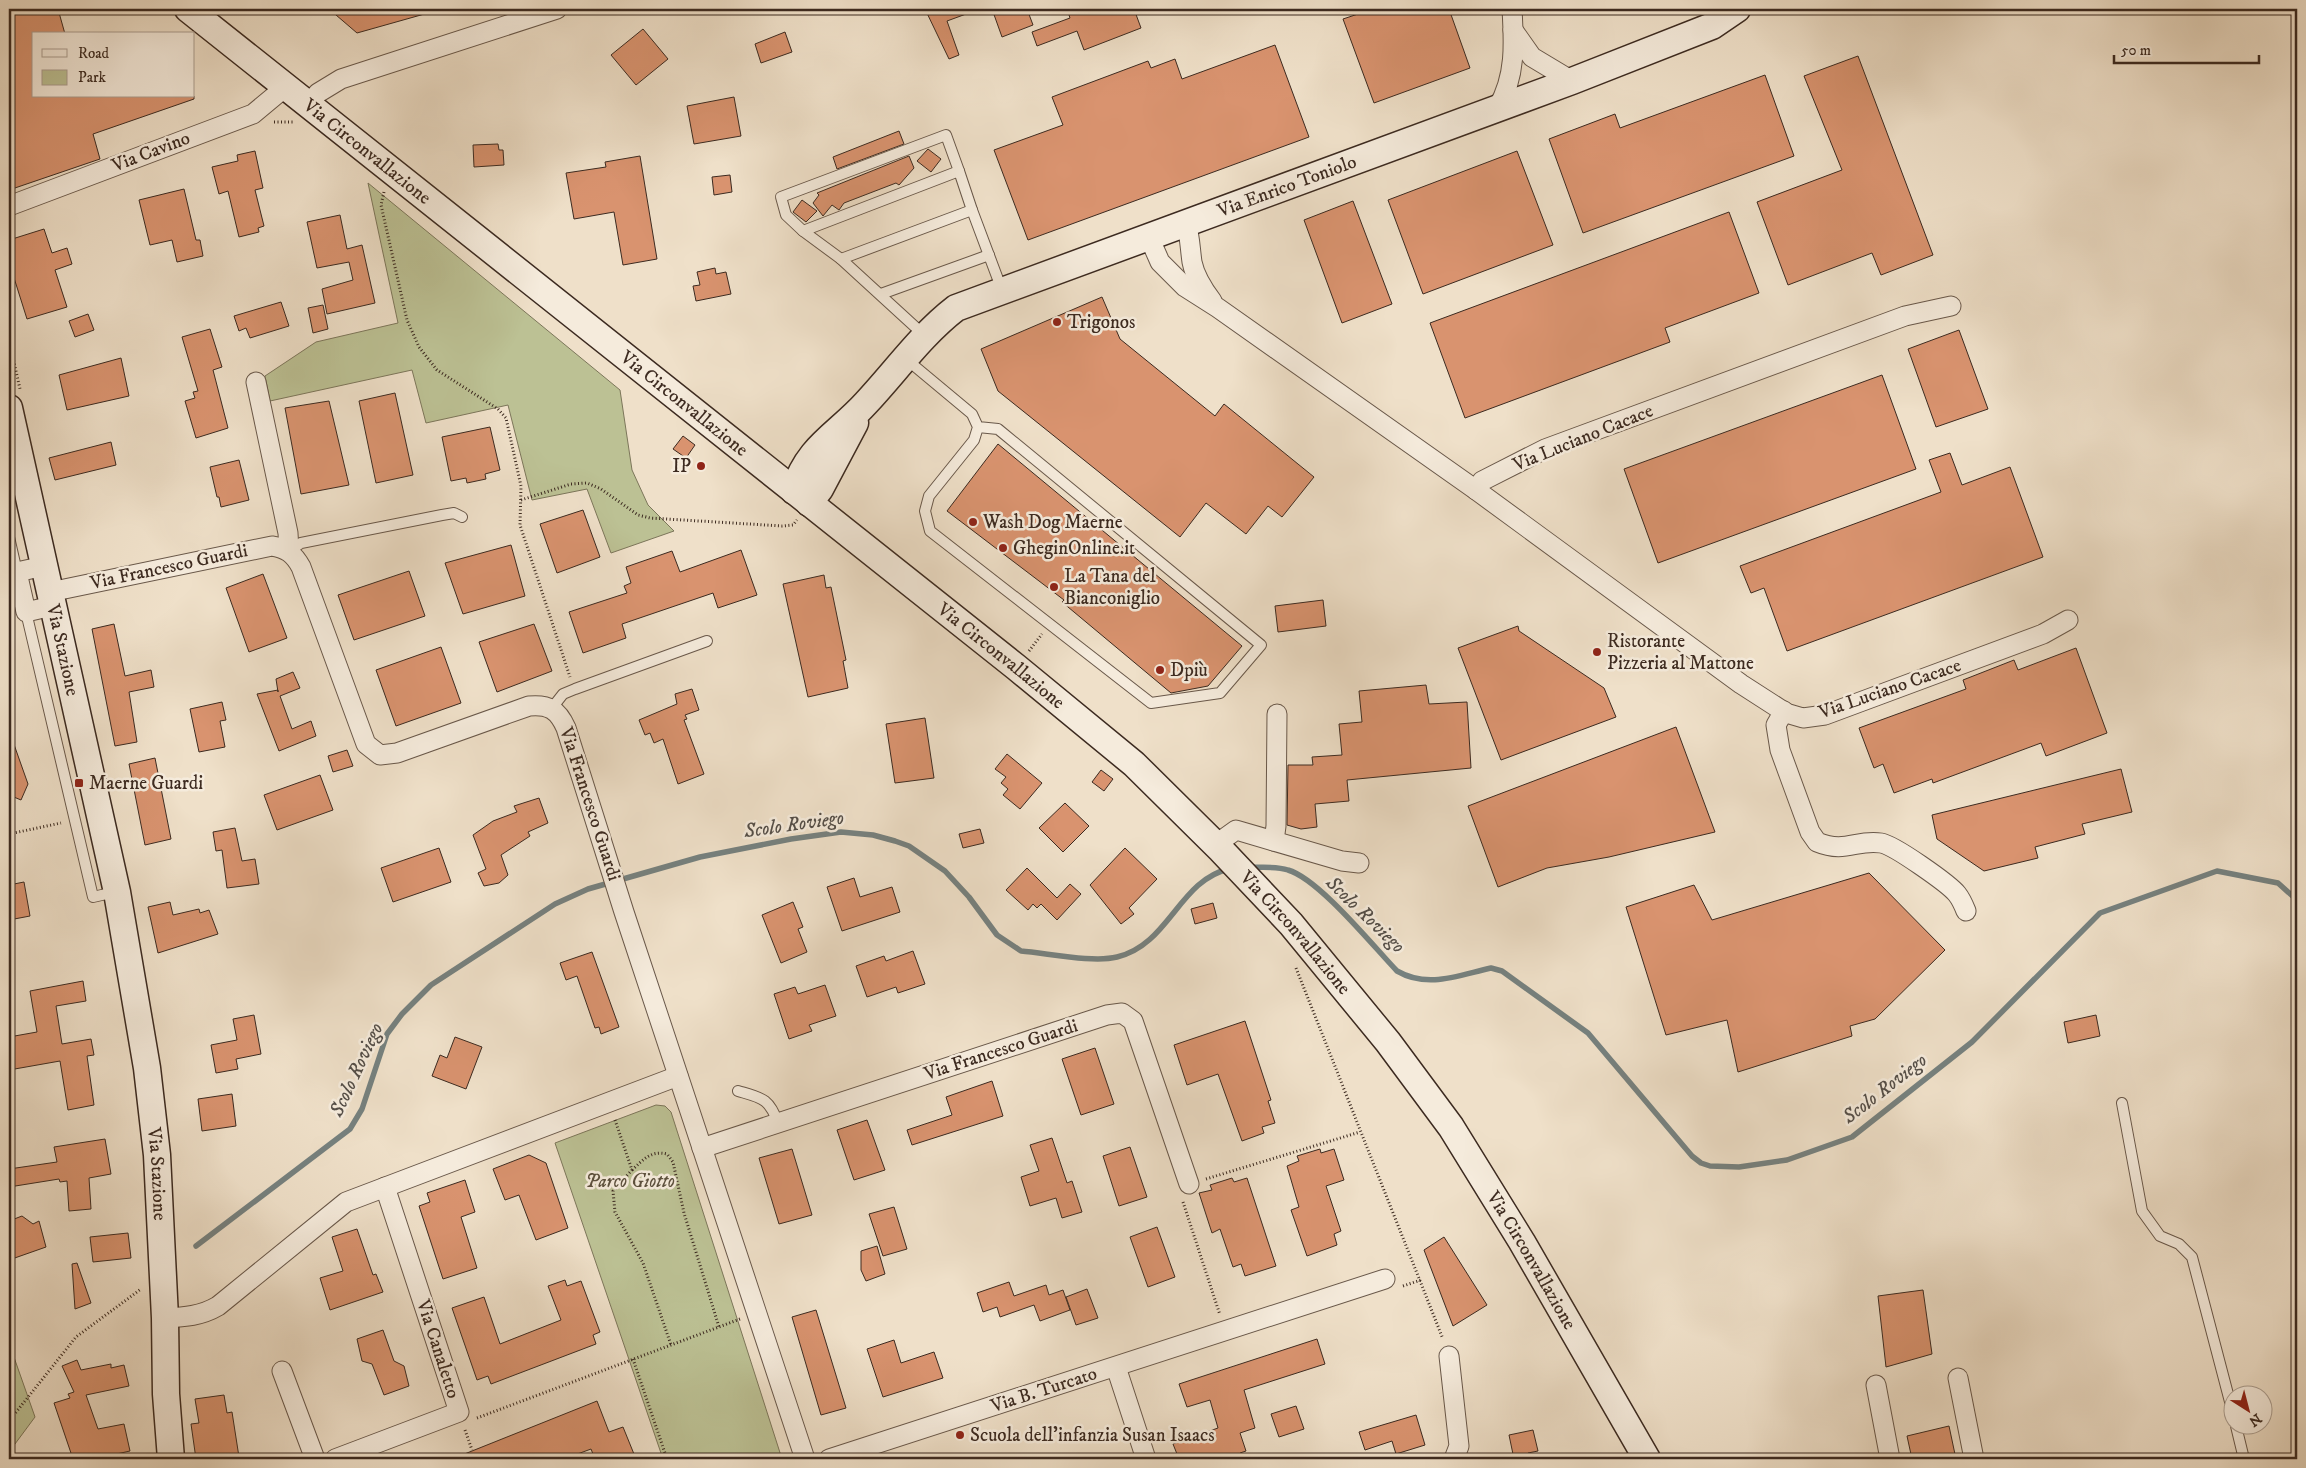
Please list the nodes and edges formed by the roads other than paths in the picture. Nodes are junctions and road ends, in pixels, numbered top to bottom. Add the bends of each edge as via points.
1 (188, 9) edge
2 (557, 9) edge
3 (1512, 9) edge
4 (1737, 9) edge
5 (1513, 30) junction
6 (1572, 80) junction
7 (284, 86) junction
8 (1498, 107) junction
9 (305, 115) junction
10 (959, 171) junction
11 (9, 206) edge
12 (972, 210) junction
13 (1186, 223) junction
14 (803, 231) junction
15 (1149, 237) junction
16 (989, 255) junction
17 (841, 259) junction
18 (1002, 290) junction
19 (881, 294) junction
20 (1950, 306) dead end
21 (1218, 308) junction
22 (924, 335) junction
23 (905, 359) junction
24 (256, 382) dead end
25 (865, 405) junction
26 (9, 408) edge
27 (978, 427) junction
28 (819, 446) junction
29 (760, 464) junction
30 (1476, 490) junction
31 (798, 502) junction
32 (462, 517) dead end
33 (9, 537) edge
34 (289, 551) junction
35 (44, 566) junction
36 (15, 584) edge
37 (51, 599) junction
38 (26, 612) junction
39 (2068, 620) dead end
40 (707, 641) dead end
41 (552, 708) junction
42 (1784, 711) junction
43 (1277, 714) dead end
44 (1274, 841) junction
45 (1218, 848) junction
46 (1359, 863) dead end
47 (117, 892) junction
48 (1966, 911) dead end
49 (678, 1076) junction
50 (738, 1092) dead end
51 (2122, 1103) dead end
52 (778, 1123) junction
53 (702, 1148) junction
54 (1188, 1184) road end
55 (385, 1187) junction
56 (1385, 1279) dead end
57 (165, 1318) junction
58 (1449, 1356) road end
59 (1116, 1367) junction
60 (282, 1371) dead end
61 (1958, 1378) dead end
62 (1876, 1385) dead end
63 (2226, 1386) edge
64 (2238, 1436) edge
65 (171, 1459) edge
66 (315, 1459) edge
67 (335, 1459) edge
68 (805, 1459) edge
69 (829, 1459) edge
70 (1146, 1459) edge
71 (1454, 1459) edge
72 (1647, 1459) edge
73 (1890, 1459) edge
74 (1974, 1459) edge
75 (2244, 1459) edge

1 - 7 street, Via Circonvallazione
2 - 9 street via 341,79 318,93
3 - 5 street
4 - 6 street, Via Enrico Toniolo via 1712,26
5 - 6 street via 1532,57
5 - 8 street via 1513,67 1507,92
6 - 8 street, Via Enrico Toniolo
7 - 9 street, Via Circonvallazione
7 - 11 street, Via Cavino via 253,114
8 - 13 street, Via Enrico Toniolo
9 - 29 street, Via Circonvallazione
10 - 12 lane
10 - 14 lane
10 - 14 lane via 946,135 781,197 786,215
12 - 16 lane
12 - 17 lane
13 - 15 street, Via Enrico Toniolo
13 - 21 street, Via Luciano Cacace via 1191,237 1192,263
14 - 17 lane
15 - 18 street, Via Enrico Toniolo
15 - 21 street, Via Luciano Cacace via 1160,262 1184,287
16 - 18 lane
16 - 19 lane
17 - 19 lane
18 - 22 street, Via Enrico Toniolo via 956,308
19 - 22 lane
20 - 30 street, Via Luciano Cacace via 1906,316 1545,449 1482,481
21 - 30 street, Via Luciano Cacace
22 - 23 street, Via Enrico Toniolo
23 - 25 street, Via Enrico Toniolo
23 - 27 lane via 972,414
24 - 34 street, Via Francesco Guardi
25 - 28 street, Via Enrico Toniolo
25 - 31 street, Via Enrico Toniolo via 820,489
26 - 35 street, Via Stazione
27 - 27 lane via 974,440 929,496 924,511 930,531 1151,703 1220,693 1261,644 998,429
28 - 29 street, Via Enrico Toniolo
28 - 31 street, Via Enrico Toniolo via 800,473
29 - 31 street, Via Circonvallazione
30 - 42 street, Via Luciano Cacace via 1741,684
31 - 45 street, Via Circonvallazione via 1016,667 1134,764
32 - 34 lane via 442,515 301,543
33 - 36 lane
34 - 37 street, Via Francesco Guardi via 272,546
34 - 41 street, Via Francesco Guardi via 304,574 366,744 380,755 397,753 529,706
35 - 36 street
35 - 37 street, Via Stazione
36 - 38 street
37 - 38 street, Via Francesco Guardi
37 - 47 street, Via Stazione
38 - 47 lane, Via Stazione via 93,897
39 - 42 street, Via Luciano Cacace via 2043,634 1825,716 1803,718
40 - 41 lane via 574,689 563,694
41 - 49 street, Via Francesco Guardi via 558,712 566,728
42 - 48 street via 1776,725 1780,750 1810,832 1817,842 1839,848 1882,843 1895,848 1956,893
43 - 44 street
44 - 45 street via 1236,830
44 - 46 street
45 - 72 street, Via Circonvallazione via 1291,924 1388,1042 1450,1127 1522,1242
47 - 57 street, Via Stazione via 147,1068 157,1155
49 - 53 street, Via Francesco Guardi
49 - 55 street
50 - 52 lane via 760,1098 772,1107
51 - 63 lane via 2142,1211 2160,1236 2179,1244 2192,1257
52 - 53 street, Via Francesco Guardi
52 - 54 street, Via Francesco Guardi via 1098,1018 1122,1013 1133,1021
53 - 68 street, Via Francesco Guardi
55 - 57 street via 346,1202 218,1306 191,1317
55 - 67 street, Via Canaletto via 459,1412
56 - 59 street, Via B. Turcato
57 - 65 street, Via Stazione via 166,1402
58 - 71 street via 1459,1446
59 - 69 street, Via B. Turcato
59 - 70 street, Via B. Turcato
60 - 66 street
61 - 74 street
62 - 73 street
64 - 75 lane

